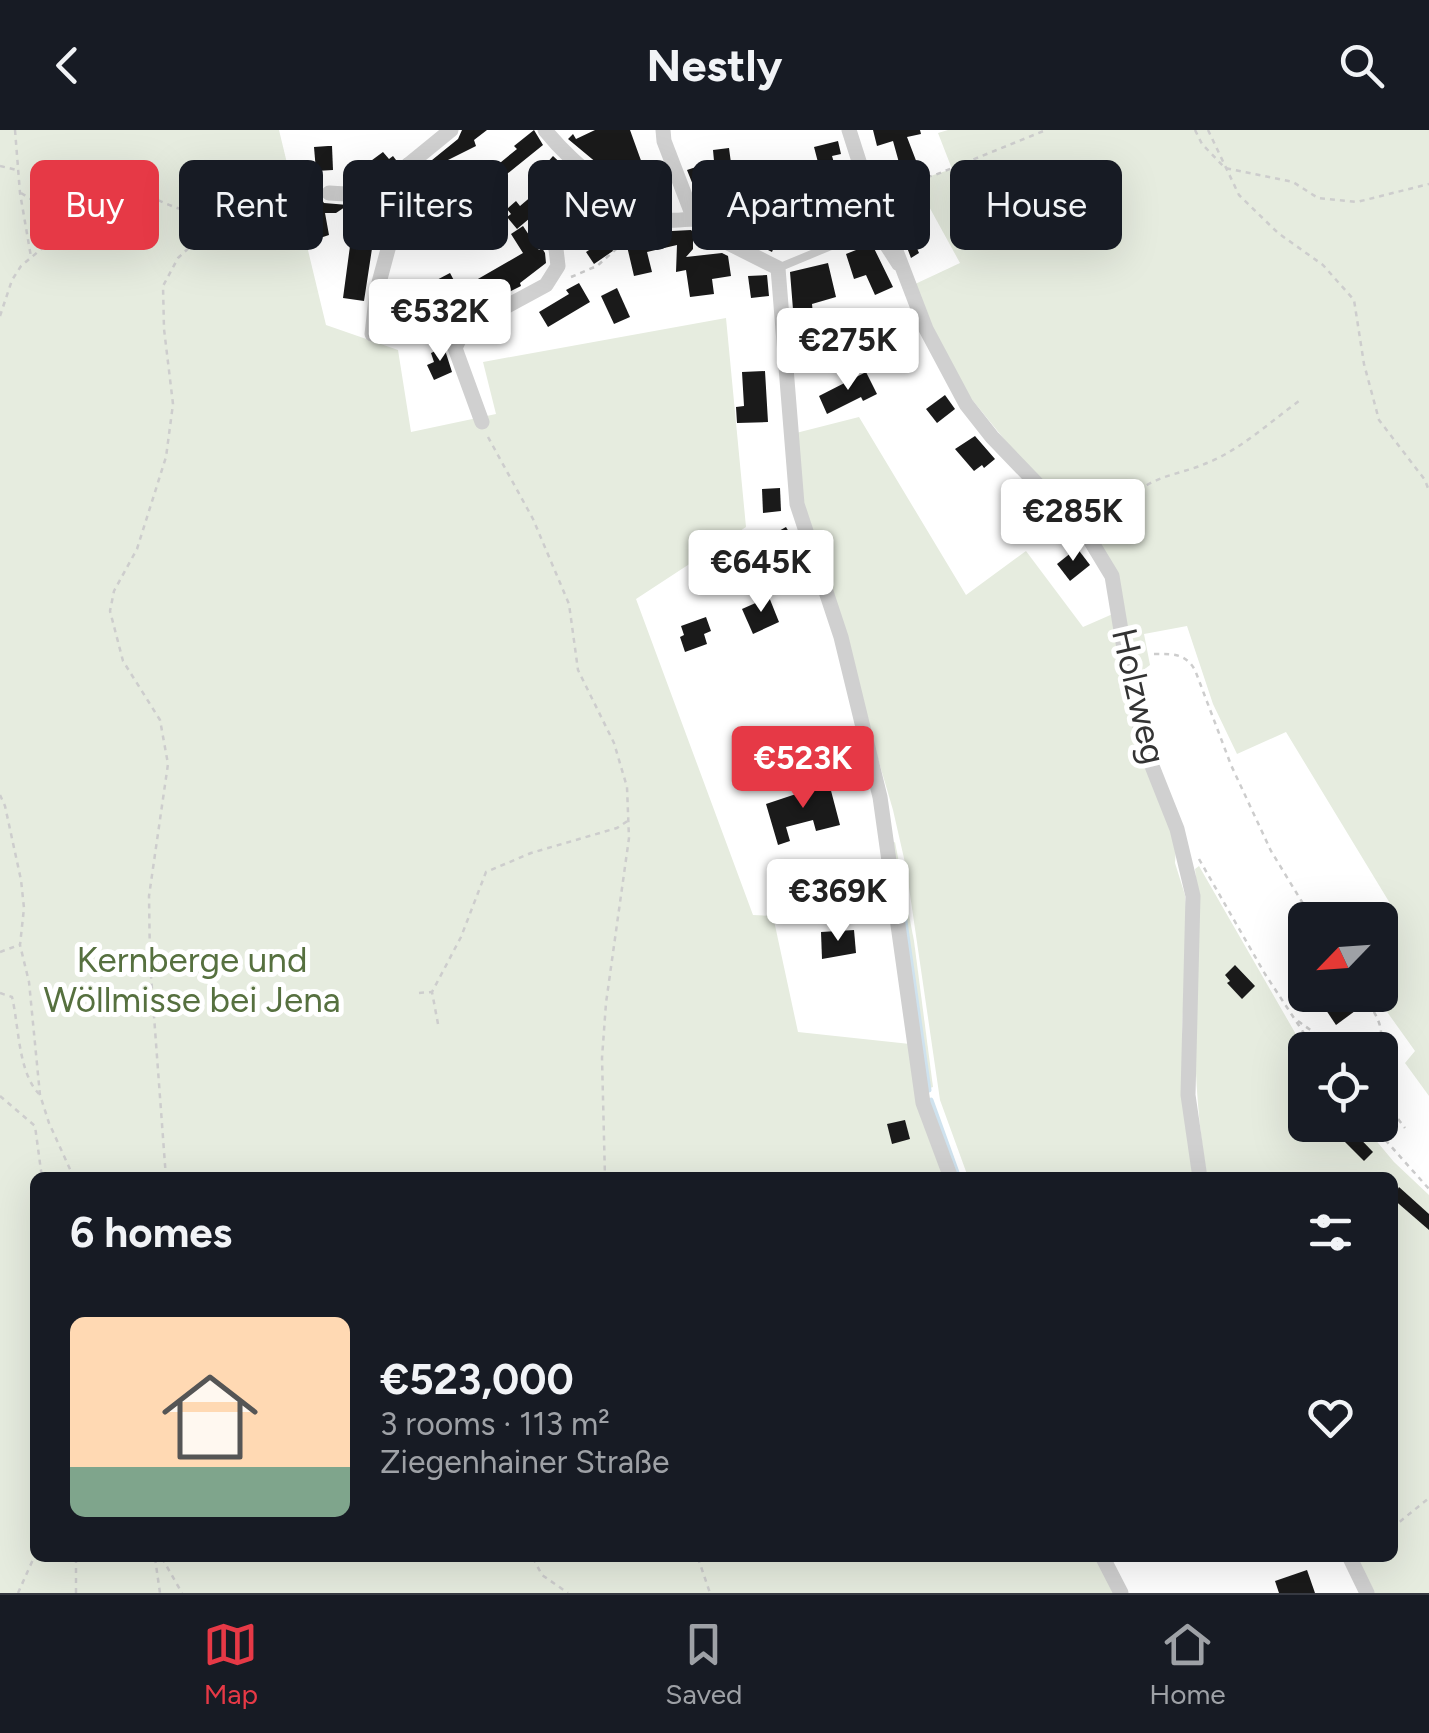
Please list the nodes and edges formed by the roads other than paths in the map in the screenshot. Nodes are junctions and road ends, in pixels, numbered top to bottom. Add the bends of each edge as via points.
1 (451, 130) edge
2 (546, 130) edge
3 (664, 130) edge
4 (849, 130) edge
5 (414, 160) edge
6 (573, 160) edge
7 (859, 160) edge
8 (329, 193) road end
9 (343, 194) edge
10 (692, 215) edge
11 (388, 250) edge
12 (556, 250) edge
13 (742, 250) edge
14 (821, 250) edge
15 (886, 250) edge
16 (894, 250) edge
17 (778, 268) junction
18 (904, 278) junction
19 (377, 337) road end
20 (482, 422) road end
21 (949, 1172) edge
22 (1199, 1172) edge
23 (1105, 1562) edge
24 (1352, 1562) edge
25 (1121, 1593) edge
26 (1367, 1593) edge

1 - 5 street
2 - 6 street
3 - 10 street
4 - 7 street, Holzweg
8 - 9 street
11 - 19 street via 377,290
12 - 20 street via 558,266 546,284 459,336 456,348
13 - 17 street
14 - 17 lane
15 - 18 lane, Holzweg
16 - 18 street, Holzweg
17 - 21 street via 797,504 840,637 880,797 923,1102
18 - 22 street, Holzweg via 966,404 1089,538 1112,576 1133,703 1192,896 1188,1095
23 - 25 street
24 - 26 street

